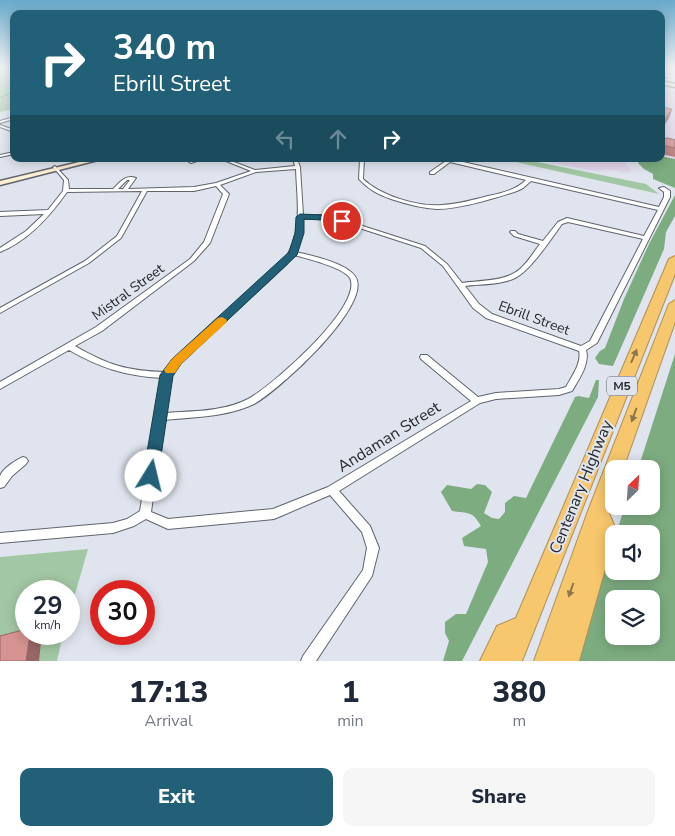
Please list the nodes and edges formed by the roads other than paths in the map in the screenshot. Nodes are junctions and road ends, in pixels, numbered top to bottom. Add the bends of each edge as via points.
1 (77, 162) edge
2 (85, 162) edge
3 (231, 162) edge
4 (362, 162) edge
5 (447, 162) edge
6 (458, 162) edge
7 (297, 163) edge
8 (56, 168) junction
9 (255, 171) junction
10 (432, 173) dead end
11 (530, 179) junction
12 (0, 182) edge
13 (216, 184) junction
14 (125, 188) junction
15 (662, 188) dead end
16 (115, 189) junction
17 (146, 189) junction
18 (66, 191) junction
19 (660, 210) junction
20 (48, 212) junction
21 (0, 214) edge
22 (300, 217) junction
23 (513, 232) dead end
24 (646, 238) junction
25 (544, 243) junction
26 (0, 250) edge
27 (294, 253) junction
28 (675, 259) edge
29 (460, 285) junction
30 (675, 304) edge
31 (0, 311) edge
32 (70, 347) junction
33 (582, 349) junction
34 (424, 357) dead end
35 (167, 375) junction
36 (0, 386) edge
37 (477, 401) junction
38 (160, 417) junction
39 (617, 460) edge
40 (22, 461) dead end
41 (0, 484) edge
42 (332, 490) junction
43 (605, 493) edge
44 (598, 511) junction
45 (145, 514) junction
46 (0, 538) edge
47 (524, 626) junction
48 (308, 661) edge
49 (492, 661) edge
50 (510, 661) edge
51 (546, 661) edge
52 (567, 661) edge

1 - 8 main road
2 - 8 main road
3 - 9 street
4 - 11 street via 361,179 369,188 430,207 463,204 521,188
5 - 10 street
6 - 11 street
7 - 9 street
7 - 22 street
8 - 12 main road
8 - 18 street via 66,180
9 - 13 street
11 - 19 street
13 - 17 street via 194,189
13 - 32 street, Mistral Street via 226,194 207,242 192,260
14 - 16 street
14 - 16 street via 134,178 126,179
14 - 17 street
15 - 19 street via 668,195
16 - 18 street
17 - 31 street via 119,237 87,262
18 - 20 street
19 - 24 street
20 - 21 street
20 - 26 street via 28,234
22 - 27 street via 300,233
22 - 29 street, Ebrill Street via 342,221 423,248 445,265
23 - 25 street
24 - 25 street via 567,220 560,222
24 - 33 street via 593,343
25 - 29 street via 523,270 512,277
27 - 35 street via 177,361
27 - 38 street via 344,270 354,279 356,287 338,321 310,354 253,401 229,410
47 -> 28 highway, Centenary Highway / M5
29 - 33 street, Ebrill Street via 476,306 489,316
30 -> 39 highway, Centenary Highway / M5
32 - 35 street via 116,370
32 - 36 street, Mistral Street
33 - 37 street, Andaman Street via 583,362 569,389 496,396
34 - 37 street
35 - 38 street
37 - 42 street, Andaman Street
38 - 45 street
40 - 41 street
42 - 45 street, Andaman Street via 274,514 168,524
42 - 48 street via 366,530 373,548 368,572
43 - 44 highway, Centenary Highway / M5
44 -> 51 highway, Centenary Highway / M5
44 - 52 highway via 606,530
45 - 46 street via 112,528
47 - 49 highway via 505,634
47 - 50 highway, Centenary Highway / M5

